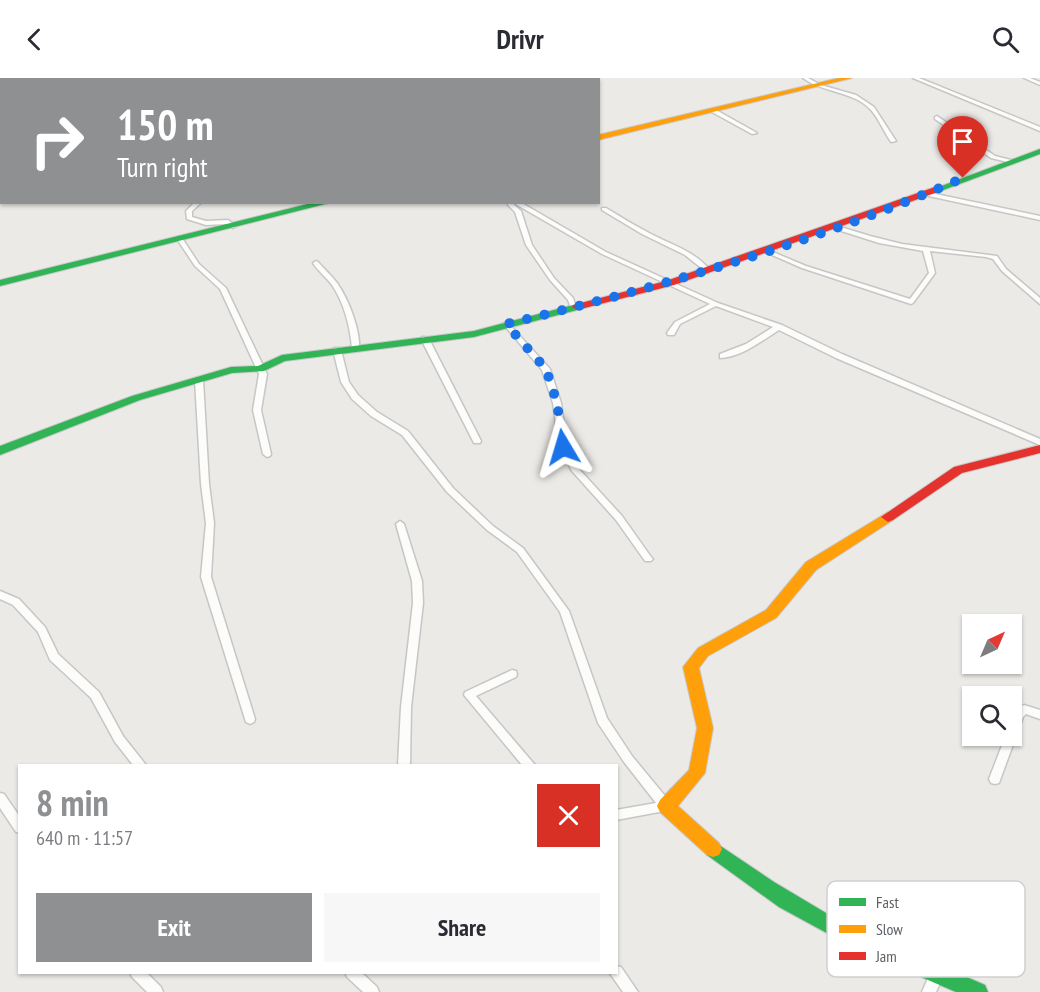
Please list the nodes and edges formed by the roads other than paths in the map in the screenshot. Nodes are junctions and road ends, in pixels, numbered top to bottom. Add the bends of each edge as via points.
1 (805, 78) edge
2 (848, 78) edge
3 (915, 78) edge
4 (1026, 78) edge
5 (1040, 84) edge
6 (819, 86) junction
7 (714, 111) junction
8 (937, 118) dead end
9 (1040, 129) edge
10 (754, 133) dead end
11 (600, 138) edge
12 (893, 141) dead end
13 (1040, 151) edge
14 (1012, 161) junction
15 (926, 194) junction
16 (197, 204) edge
17 (321, 204) edge
18 (511, 204) edge
19 (519, 204) edge
20 (604, 209) dead end
21 (1040, 218) edge
22 (233, 226) junction
23 (834, 227) junction
24 (180, 239) junction
25 (926, 249) junction
26 (766, 251) junction
27 (316, 264) dead end
28 (707, 270) junction
29 (0, 283) edge
30 (670, 283) junction
31 (1040, 302) edge
32 (716, 304) junction
33 (573, 307) junction
34 (506, 324) junction
35 (779, 327) junction
36 (671, 333) dead end
37 (426, 339) junction
38 (356, 348) junction
39 (337, 350) junction
40 (723, 356) dead end
41 (260, 369) junction
42 (199, 380) junction
43 (477, 441) dead end
44 (1040, 442) edge
45 (1040, 449) edge
46 (0, 451) edge
47 (267, 453) dead end
48 (400, 524) dead end
49 (648, 559) dead end
50 (0, 595) edge
51 (512, 674) dead end
52 (1040, 715) edge
53 (250, 719) dead end
54 (139, 764) edge
55 (404, 764) edge
56 (528, 764) edge
57 (995, 779) dead end
58 (0, 798) edge
59 (666, 806) junction
60 (618, 815) edge
61 (18, 825) edge
62 (827, 923) edge
63 (139, 974) edge
64 (354, 974) edge
65 (618, 974) edge
66 (936, 977) edge
67 (944, 977) edge
68 (156, 992) edge
69 (372, 992) edge
70 (631, 992) edge
71 (929, 992) edge
72 (978, 992) edge

1 - 6 street
2 - 6 street
3 - 9 street
4 - 5 street
6 - 7 street
6 - 12 street via 854,96 872,108
7 - 10 street
7 - 11 street
8 - 14 street via 993,157
13 - 14 street
14 - 15 street
15 - 21 street
15 - 23 street
16 - 22 street via 189,211 189,218 206,223 228,222
17 - 22 street
18 - 33 street via 518,212 529,245
19 - 30 street via 604,253
20 - 28 street via 696,257
22 - 24 street
23 - 25 street via 860,237
23 - 26 street
24 - 29 street
24 - 41 street via 197,265 223,288
25 - 26 street via 932,273 911,302
25 - 31 street via 995,257
26 - 28 street
27 - 38 street via 335,285 345,304
28 - 30 street
30 - 32 street
30 - 33 street
32 - 35 street
32 - 36 street via 677,323
33 - 34 street
34 - 37 street via 474,334
34 - 49 street via 546,369 557,403 563,447 576,471 619,518
35 - 40 street
35 - 44 street
37 - 38 street
37 - 43 street
38 - 39 street
39 - 41 street via 282,358
39 - 59 street via 345,382 355,397 405,433 450,490 520,550 564,611 602,720
41 - 42 street via 231,370
41 - 47 street via 263,374 257,410
42 - 46 street via 136,398
42 - 53 street via 210,523 206,577
45 - 59 street via 958,470 811,566 771,614 703,652 691,667 705,728 697,773
48 - 55 street via 417,581 418,603
50 - 54 street via 16,602 42,630 54,657 95,695 119,739
51 - 56 street via 470,695
52 - 57 street via 1024,709 1018,714
58 - 61 street
59 - 60 street
59 - 62 street via 691,831 774,894
63 - 68 street
64 - 69 street
65 - 70 street
66 - 71 street
67 - 72 street

